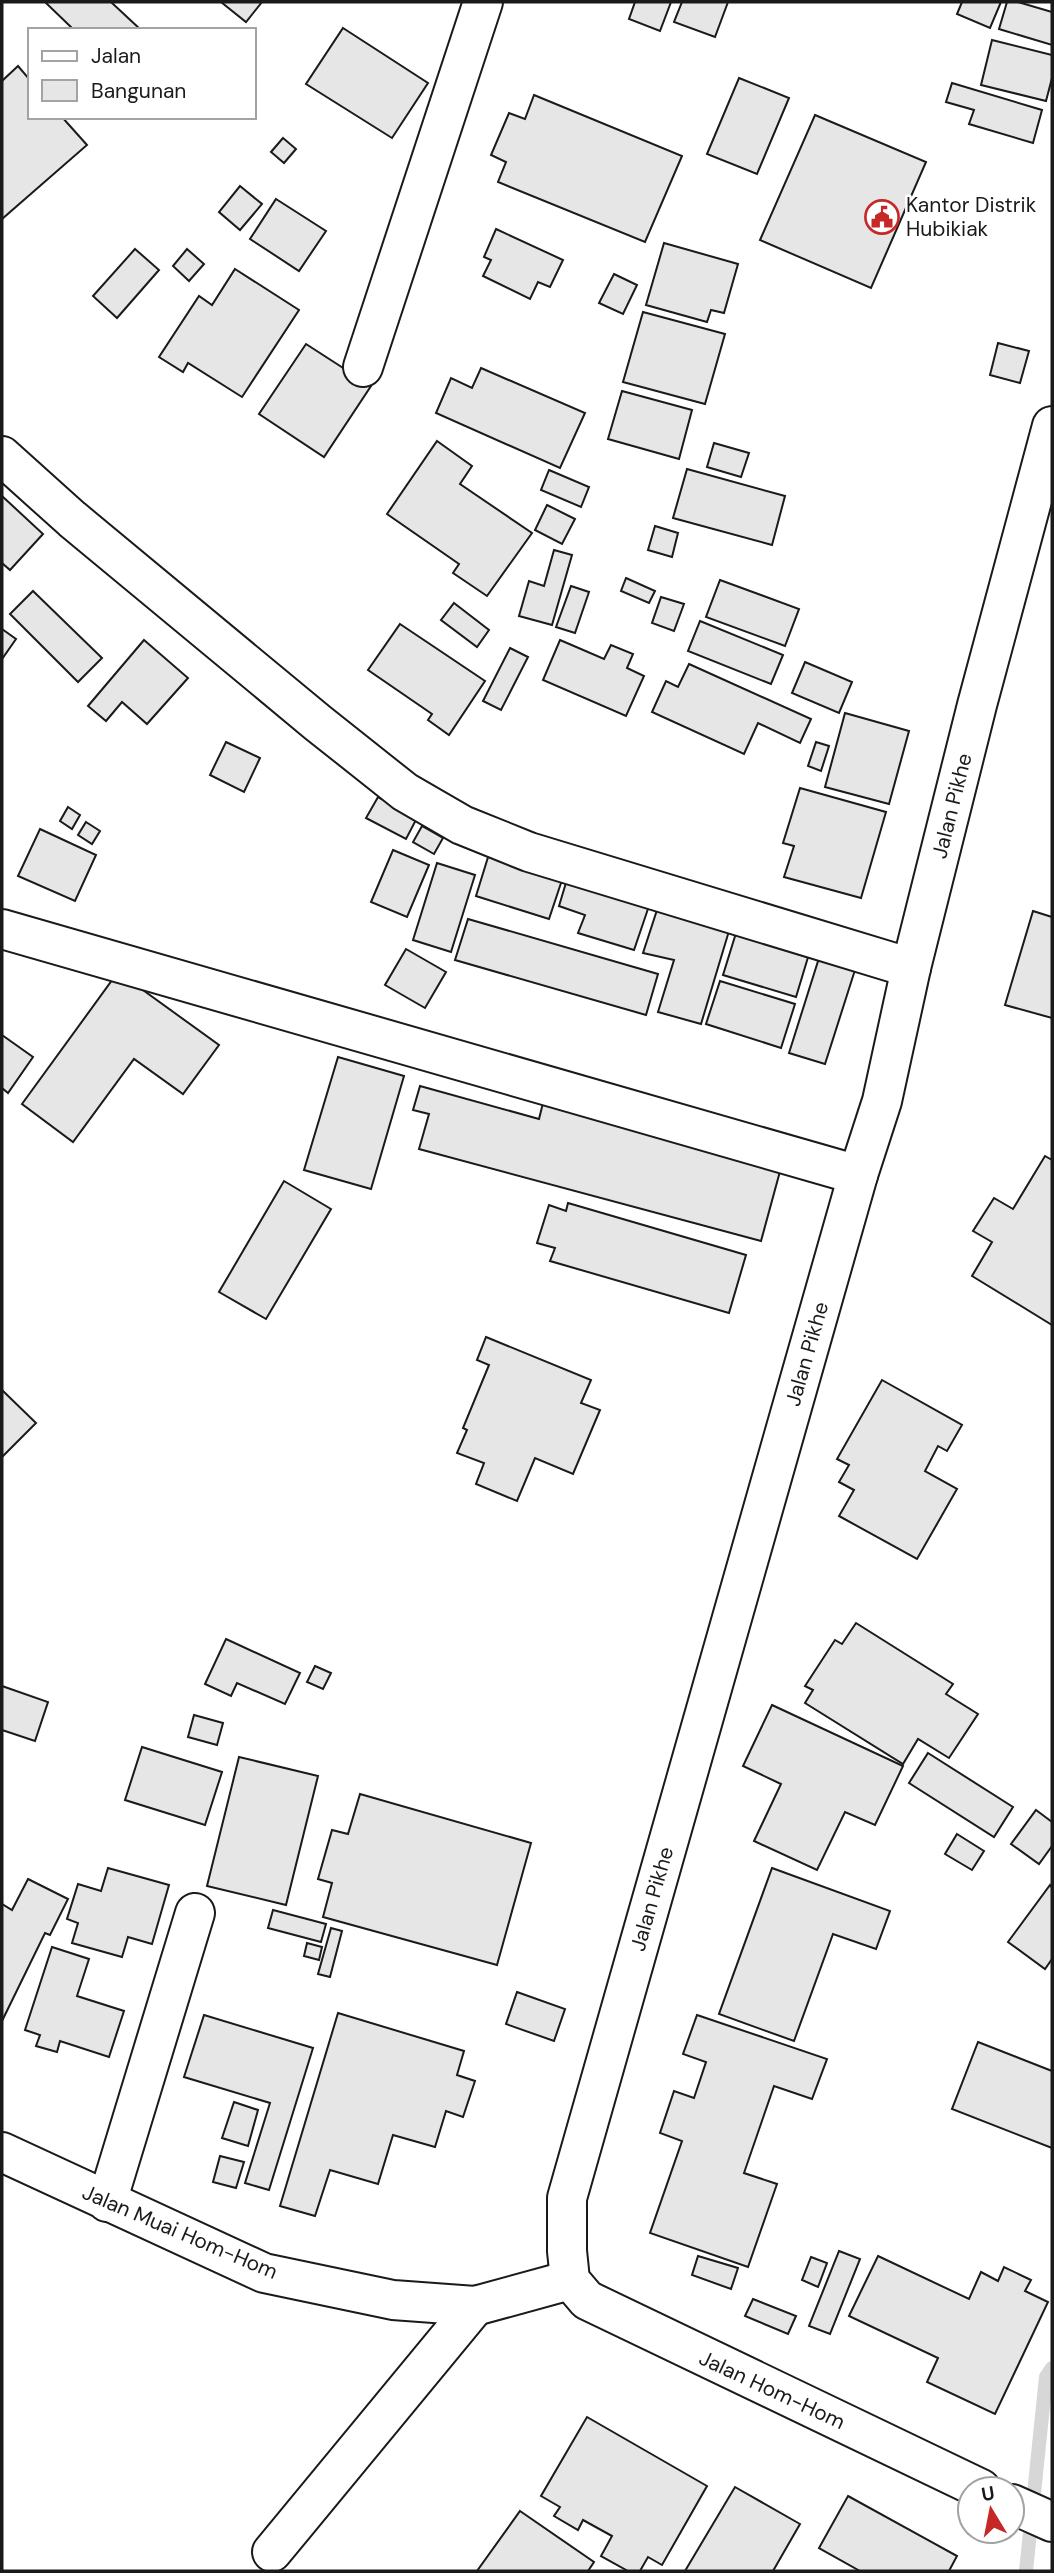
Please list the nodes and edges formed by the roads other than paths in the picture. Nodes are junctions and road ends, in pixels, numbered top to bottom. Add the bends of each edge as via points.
1 (483, 2) edge
2 (363, 367) dead end
3 (1052, 426) edge
4 (2, 456) edge
5 (2, 929) edge
6 (911, 968) junction
7 (858, 1175) junction
8 (195, 1913) dead end
9 (2, 2152) edge
10 (107, 2202) junction
11 (570, 2280) junction
12 (475, 2306) junction
13 (956, 2477) edge
14 (1026, 2510) edge
15 (1052, 2522) edge
16 (272, 2552) dead end

1 - 2 main road
3 - 6 main road, Jalan Pikhe
4 - 6 main road via 318,723 405,792 462,825 528,852
5 - 7 main road
6 - 7 main road, Jalan Pikhe via 882,1101
7 - 11 main road, Jalan Pikhe via 567,2198
8 - 10 main road
9 - 10 main road, Jalan Muai Hom-Hom
10 - 12 main road, Jalan Muai Hom-Hom via 264,2273 393,2300
11 - 12 main road, Jalan Muai Hom-Hom
11 - 13 main road, Jalan Hom-Hom via 587,2300 620,2318
12 - 16 main road
14 - 15 main road

